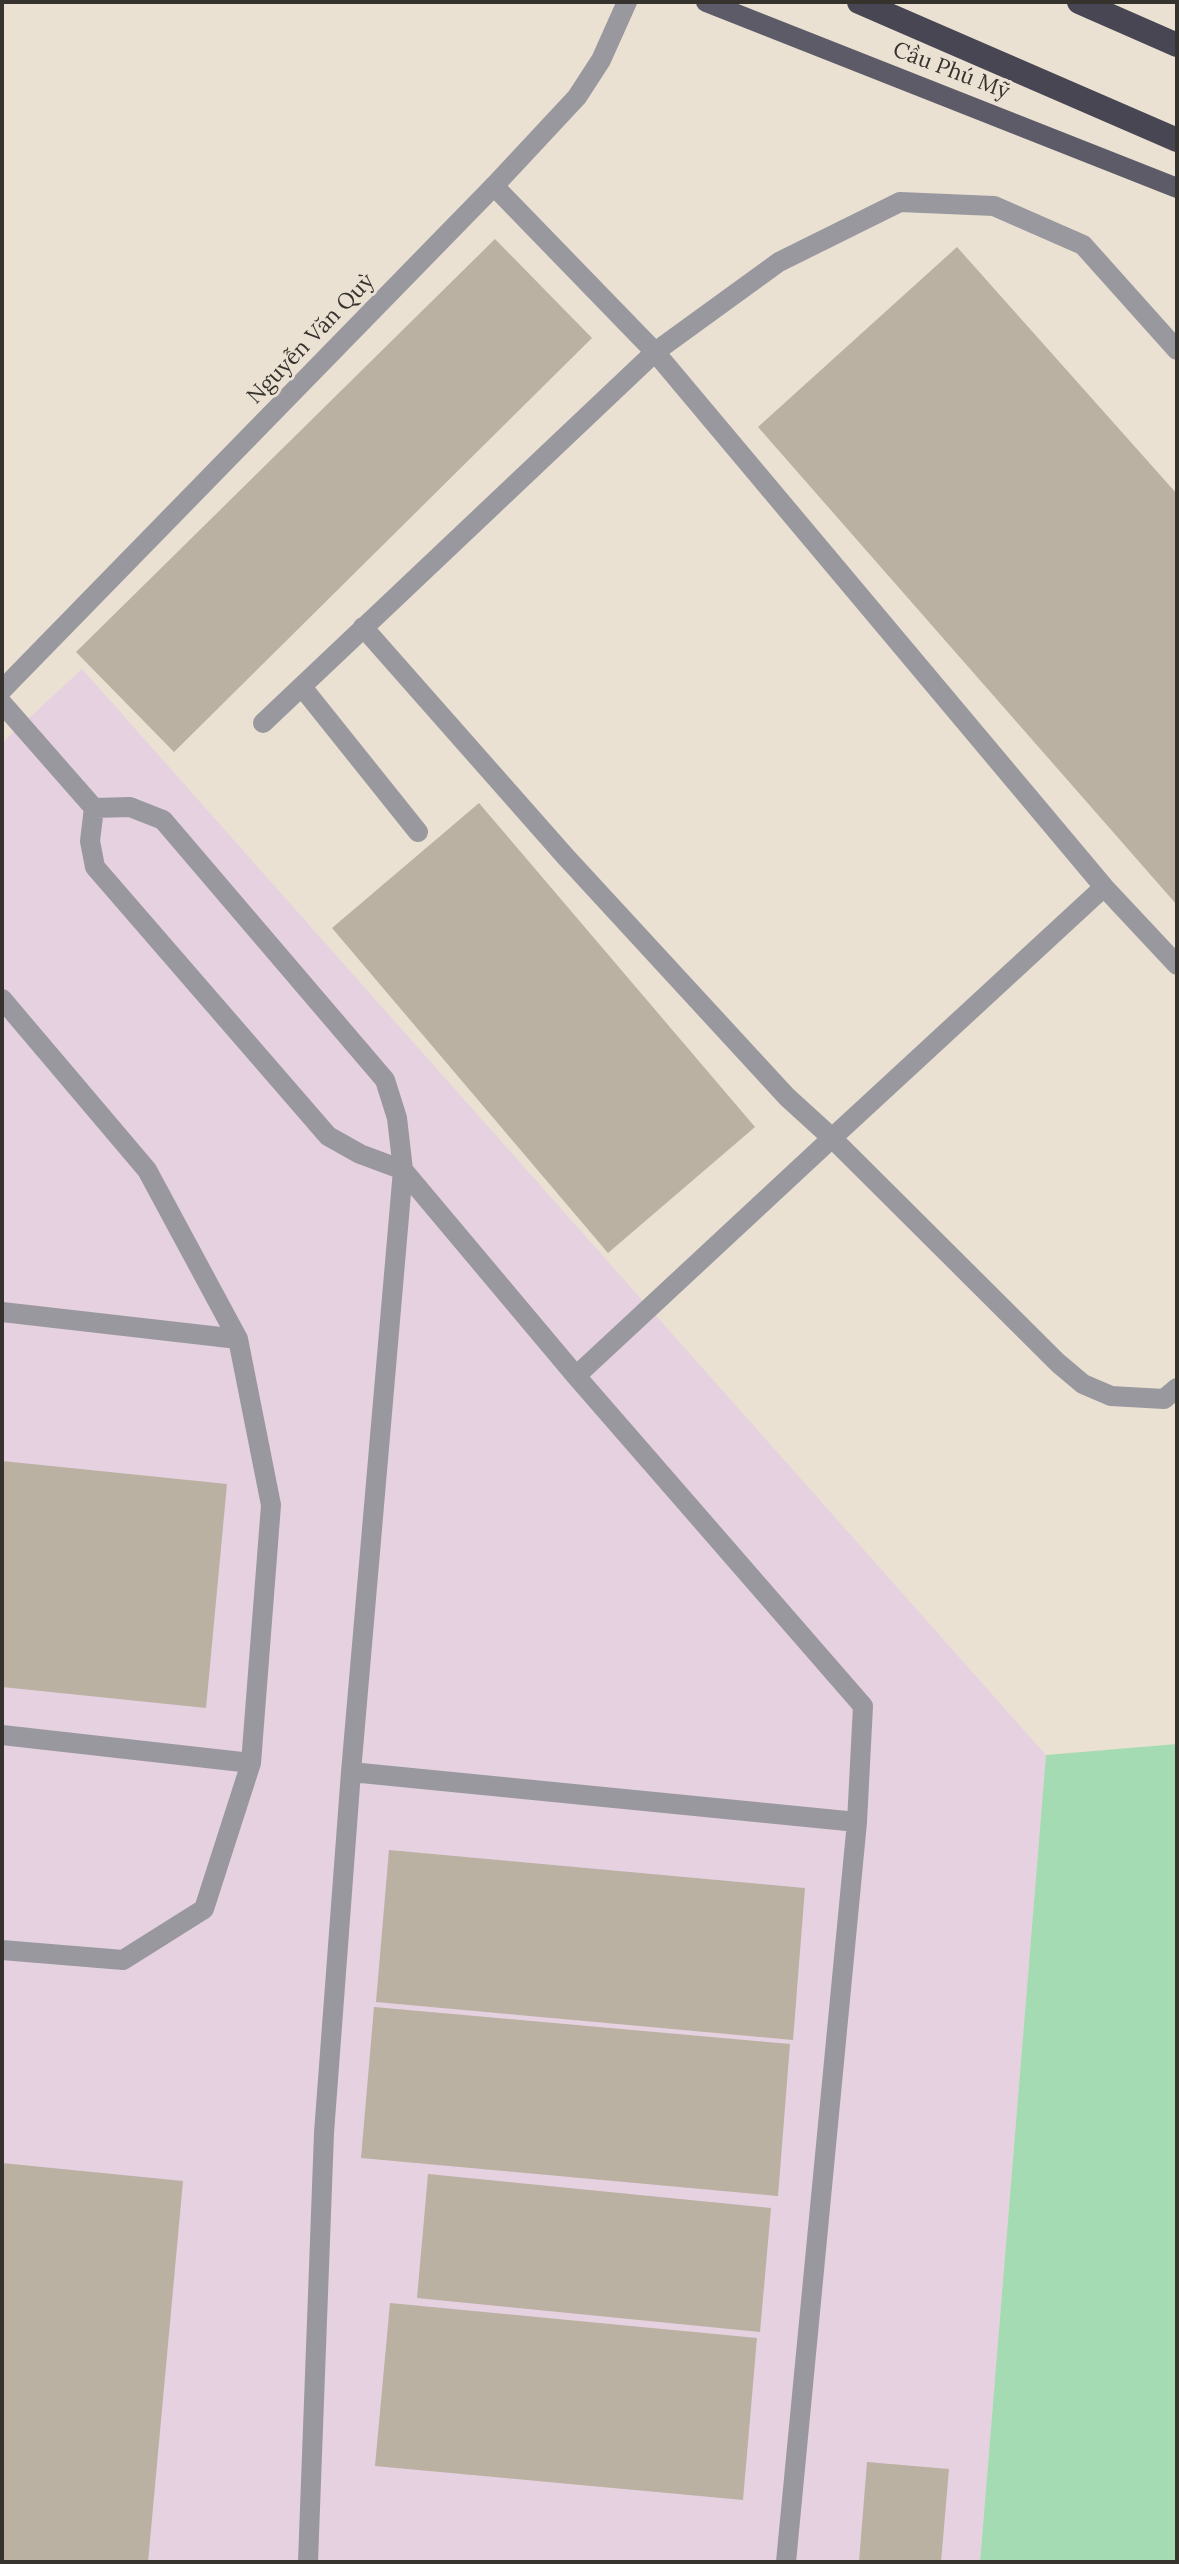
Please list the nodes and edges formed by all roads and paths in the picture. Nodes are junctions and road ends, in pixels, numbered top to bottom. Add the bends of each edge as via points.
1 (627, 2) edge
2 (706, 2) edge
3 (859, 2) edge
4 (1079, 2) edge
5 (1177, 45) edge
6 (1177, 140) edge
7 (494, 186) junction
8 (1177, 188) edge
9 (1177, 350) edge
10 (655, 352) junction
11 (363, 627) junction
12 (302, 687) junction
13 (2, 690) edge
14 (2, 703) edge
15 (263, 723) dead end
16 (94, 808) junction
17 (418, 832) dead end
18 (1104, 887) junction
19 (1177, 965) edge
20 (2, 999) edge
21 (832, 1138) junction
22 (403, 1170) junction
23 (2, 1312) edge
24 (238, 1339) junction
25 (576, 1376) junction
26 (1177, 1388) edge
27 (2, 1735) edge
28 (251, 1763) junction
29 (351, 1772) junction
30 (857, 1822) junction
31 (2, 1950) edge
32 (308, 2562) edge
33 (786, 2562) edge

1 - 7 street, Nguyễn Văn Quỳ via 601,60 577,97
2 - 8 main road, Cầu Phú Mỹ
3 - 6 highway, Cầu Phú Mỹ
4 - 5 highway
7 - 10 street
7 - 13 street, Nguyễn Văn Quỳ
9 - 10 street via 1083,245 994,206 900,202 779,262
10 - 11 street
10 - 18 street
11 - 12 street
11 - 21 street via 565,856 787,1097
12 - 15 street
12 - 17 street
14 - 16 street
16 - 22 street via 90,841 95,867 328,1136
16 - 22 street via 130,807 163,820 385,1080 397,1118
18 - 19 street
18 - 21 street
20 - 24 street via 147,1170
21 - 25 street
21 - 26 street via 1083,1384 1111,1396 1164,1399
22 - 25 street
22 - 29 street
23 - 24 street
24 - 28 street via 271,1505
25 - 30 street via 863,1706
27 - 28 street
28 - 31 street via 204,1909 123,1960
29 - 30 street
29 - 32 street via 324,2133
30 - 33 street

